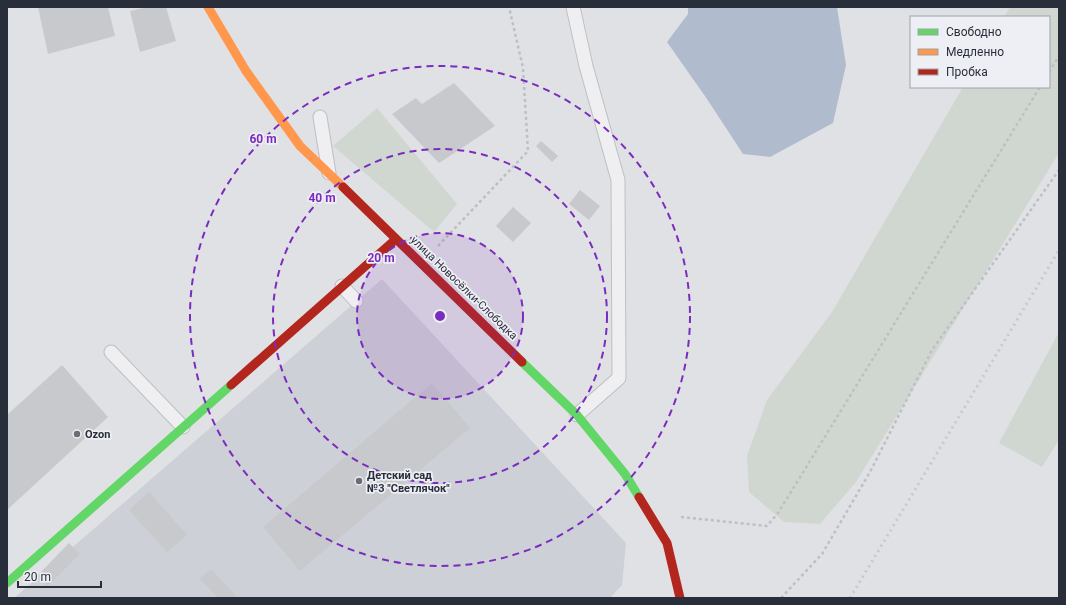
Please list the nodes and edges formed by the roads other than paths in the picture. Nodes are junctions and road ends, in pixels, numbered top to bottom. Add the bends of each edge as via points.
1 (208, 7) edge
2 (572, 7) edge
3 (320, 117) dead end
4 (329, 174) junction
5 (396, 239) junction
6 (342, 286) junction
7 (356, 301) dead end
8 (111, 352) dead end
9 (577, 415) junction
10 (182, 428) junction
11 (7, 583) edge
12 (680, 598) edge

1 - 4 main road, улица Новосёлки-Слободка via 246,71 300,146
2 - 9 lane via 618,180 619,378
3 - 4 lane
4 - 5 main road, улица Новосёлки-Слободка
5 - 6 main road
5 - 9 main road, улица Новосёлки-Слободка
6 - 7 lane
6 - 10 main road
8 - 10 lane
9 - 12 main road, улица Новосёлки-Слободка via 625,474 667,543
10 - 11 main road

